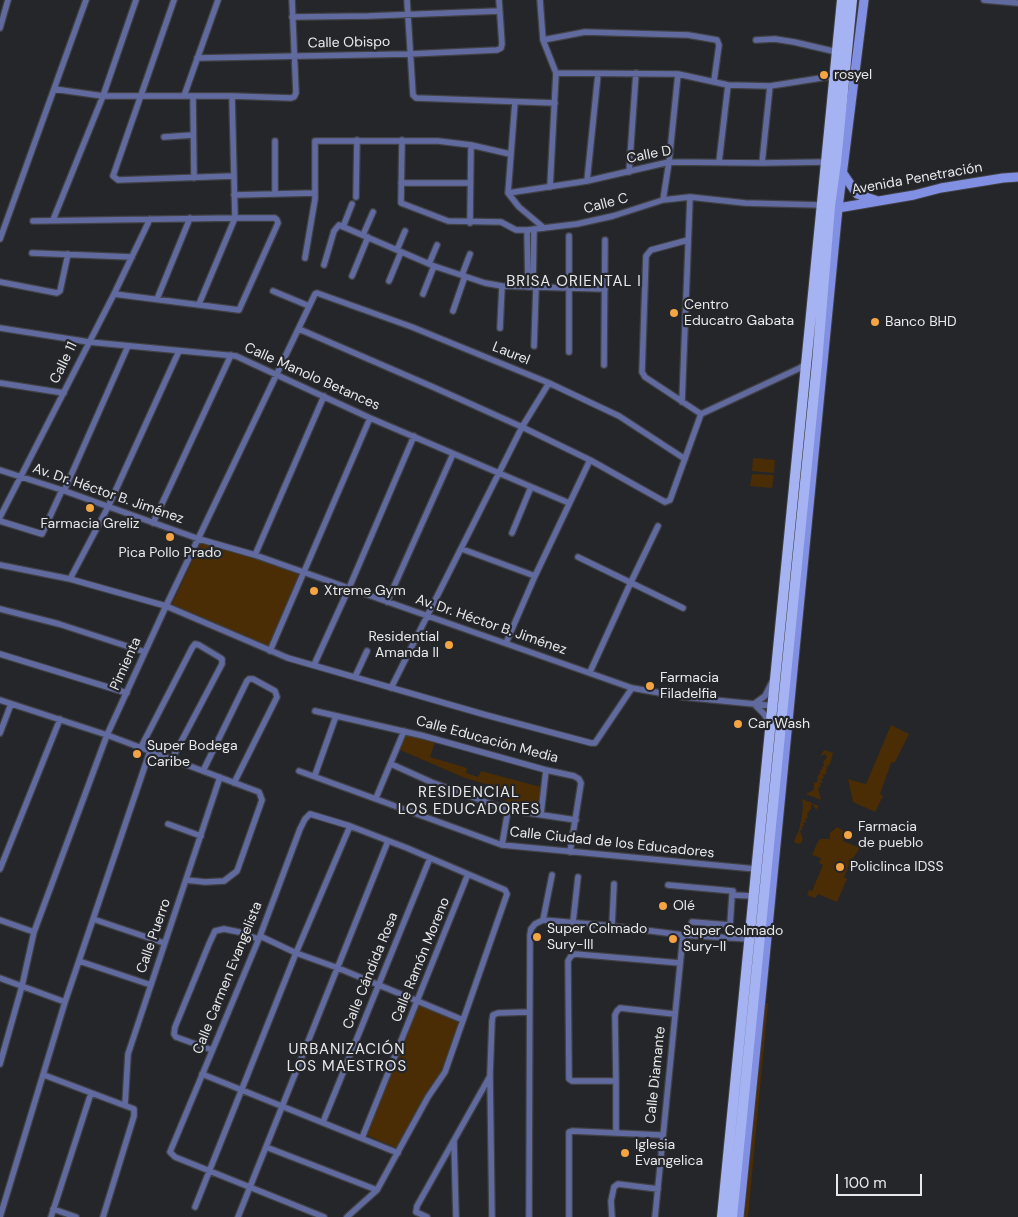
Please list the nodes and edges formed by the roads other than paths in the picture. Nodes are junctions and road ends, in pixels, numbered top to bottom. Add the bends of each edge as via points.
1 (8, 0) edge
2 (86, 0) edge
3 (136, 0) edge
4 (174, 0) edge
5 (218, 0) edge
6 (292, 0) edge
7 (406, 0) edge
8 (499, 0) edge
9 (540, 0) edge
10 (842, 0) edge
11 (852, 0) edge
12 (864, 0) edge
13 (984, 0) edge
14 (1018, 3) edge
15 (499, 11) junction
16 (407, 15) junction
17 (292, 17) junction
18 (0, 28) edge
19 (544, 40) junction
20 (756, 40) dead end
21 (837, 52) junction
22 (409, 54) junction
23 (293, 57) junction
24 (196, 58) junction
25 (556, 73) junction
26 (636, 73) junction
27 (598, 74) junction
28 (678, 74) junction
29 (834, 76) junction
30 (714, 81) junction
31 (728, 84) junction
32 (770, 86) junction
33 (54, 89) junction
34 (103, 96) junction
35 (140, 96) junction
36 (184, 96) junction
37 (193, 96) junction
38 (232, 96) junction
39 (515, 102) junction
40 (555, 103) junction
41 (193, 135) junction
42 (164, 137) dead end
43 (357, 140) junction
44 (402, 140) junction
45 (275, 141) dead end
46 (471, 145) junction
47 (510, 154) junction
48 (669, 162) junction
49 (719, 162) junction
50 (826, 162) junction
51 (762, 163) junction
52 (629, 172) junction
53 (842, 172) junction
54 (234, 176) junction
55 (1018, 177) edge
56 (194, 178) junction
57 (587, 181) junction
58 (401, 182) junction
59 (470, 183) junction
60 (550, 187) junction
61 (314, 193) junction
62 (508, 193) junction
63 (275, 194) junction
64 (234, 195) junction
65 (356, 197) dead end
66 (690, 197) junction
67 (663, 200) junction
68 (878, 200) junction
69 (352, 204) dead end
70 (830, 206) junction
71 (373, 212) dead end
72 (190, 218) junction
73 (235, 218) junction
74 (150, 219) junction
75 (54, 220) junction
76 (32, 221) dead end
77 (470, 223) junction
78 (343, 227) junction
79 (544, 228) junction
80 (531, 230) junction
81 (405, 231) dead end
82 (366, 236) junction
83 (569, 236) dead end
84 (0, 239) edge
85 (605, 240) dead end
86 (688, 240) junction
87 (437, 245) dead end
88 (399, 251) junction
89 (32, 253) dead end
90 (68, 254) junction
91 (470, 254) dead end
92 (132, 257) junction
93 (305, 258) dead end
94 (324, 265) dead end
95 (432, 265) junction
96 (352, 276) dead end
97 (464, 276) junction
98 (389, 281) dead end
99 (0, 282) edge
100 (502, 286) junction
101 (532, 287) junction
102 (569, 288) junction
103 (605, 289) junction
104 (273, 291) dead end
105 (318, 293) joint
106 (114, 294) junction
107 (423, 294) dead end
108 (156, 299) junction
109 (198, 304) junction
110 (309, 306) junction
111 (453, 311) dead end
112 (0, 328) edge
113 (500, 328) dead end
114 (299, 330) junction
115 (89, 342) junction
116 (128, 346) junction
117 (534, 346) dead end
118 (179, 351) junction
119 (568, 352) dead end
120 (231, 355) junction
121 (806, 362) junction
122 (604, 365) dead end
123 (277, 374) junction
124 (0, 383) edge
125 (549, 383) junction
126 (64, 393) junction
127 (324, 396) junction
128 (682, 402) junction
129 (701, 414) junction
130 (370, 418) junction
131 (522, 427) junction
132 (414, 436) junction
133 (452, 454) junction
134 (685, 459) junction
135 (590, 460) junction
136 (0, 470) edge
137 (498, 474) junction
138 (20, 477) junction
139 (531, 487) junction
140 (63, 490) junction
141 (569, 503) junction
142 (108, 507) junction
143 (0, 517) edge
144 (0, 521) edge
145 (153, 523) junction
146 (658, 526) dead end
147 (512, 532) dead end
148 (199, 539) junction
149 (462, 549) junction
150 (255, 555) junction
151 (578, 557) dead end
152 (0, 565) edge
153 (304, 572) junction
154 (535, 576) junction
155 (70, 579) junction
156 (630, 582) junction
157 (350, 588) junction
158 (387, 602) junction
159 (166, 606) junction
160 (683, 608) dead end
161 (0, 609) edge
162 (428, 616) junction
163 (506, 643) junction
164 (270, 651) junction
165 (367, 651) dead end
166 (145, 652) junction
167 (0, 654) edge
168 (314, 666) junction
169 (590, 672) junction
170 (775, 673) junction
171 (355, 677) junction
172 (391, 688) junction
173 (632, 688) junction
174 (127, 693) junction
175 (0, 700) edge
176 (11, 704) junction
177 (754, 704) junction
178 (777, 706) junction
179 (315, 711) dead end
180 (336, 716) junction
181 (60, 719) junction
182 (770, 724) junction
183 (404, 731) junction
184 (0, 733) edge
185 (107, 735) junction
186 (141, 748) junction
187 (150, 751) junction
188 (172, 759) junction
189 (391, 764) junction
190 (300, 770) dead end
191 (546, 770) junction
192 (203, 771) junction
193 (315, 776) junction
194 (220, 777) junction
195 (234, 782) junction
196 (376, 798) junction
197 (508, 810) junction
198 (541, 814) junction
199 (576, 820) junction
200 (168, 824) dead end
201 (350, 826) junction
202 (201, 836) junction
203 (388, 841) junction
204 (502, 845) junction
205 (570, 852) junction
206 (430, 858) junction
207 (0, 869) edge
208 (756, 870) junction
209 (468, 874) junction
210 (552, 875) dead end
211 (578, 877) dead end
212 (186, 880) junction
213 (614, 884) dead end
214 (668, 885) dead end
215 (732, 895) junction
216 (753, 896) junction
217 (93, 919) junction
218 (0, 920) edge
219 (543, 920) junction
220 (573, 922) junction
221 (692, 922) dead end
222 (612, 926) junction
223 (34, 932) junction
224 (683, 936) junction
225 (259, 937) junction
226 (749, 939) junction
227 (164, 943) junction
228 (296, 953) junction
229 (79, 961) junction
230 (680, 963) junction
231 (338, 968) junction
232 (0, 978) edge
233 (151, 984) junction
234 (379, 984) junction
235 (22, 986) junction
236 (418, 1001) junction
237 (65, 1002) junction
238 (529, 1012) junction
239 (674, 1014) junction
240 (463, 1020) junction
241 (212, 1050) junction
242 (0, 1064) edge
243 (202, 1074) junction
244 (490, 1074) junction
245 (44, 1075) junction
246 (616, 1080) junction
247 (242, 1090) junction
248 (91, 1093) junction
249 (125, 1105) junction
250 (283, 1106) junction
251 (323, 1122) junction
252 (616, 1132) junction
253 (662, 1135) junction
254 (362, 1138) junction
255 (454, 1139) junction
256 (266, 1147) junction
257 (398, 1153) junction
258 (210, 1171) junction
259 (251, 1187) junction
260 (658, 1189) junction
261 (377, 1190) junction
262 (195, 1207) dead end
263 (53, 1209) junction
264 (0, 1217) edge
265 (51, 1217) edge
266 (76, 1217) edge
267 (103, 1217) edge
268 (238, 1217) edge
269 (324, 1217) edge
270 (347, 1217) edge
271 (427, 1217) edge
272 (456, 1217) edge
273 (492, 1217) edge
274 (529, 1217) edge
275 (569, 1217) edge
276 (612, 1217) edge
277 (655, 1217) edge
278 (722, 1217) edge
279 (732, 1217) edge
280 (739, 1217) edge

1 - 18 street
2 - 33 street
3 - 34 street
4 - 35 street
5 - 24 street
6 - 17 street
7 - 16 street
8 - 15 street
9 - 19 street
10 - 21 main road
11 - 70 main road
12 - 53 street
13 - 14 street
15 - 16 street
15 - 22 street, Calle Obispo via 502,44 497,50
16 - 17 street
16 - 22 street
17 - 23 street
19 - 25 street
19 - 30 street via 585,32 688,35 719,41
20 - 21 street via 794,42
21 - 29 main road
22 - 23 street, Calle Obispo
22 - 39 street via 416,98
23 - 24 street, Calle Obispo
23 - 38 street via 294,97
24 - 36 street
25 - 27 street
25 - 40 street
26 - 27 street
26 - 28 street
26 - 52 street
27 - 57 street
28 - 30 street
28 - 48 street
29 - 32 street
29 - 50 main road
30 - 31 street
31 - 32 street
31 - 49 street
32 - 51 street
33 - 34 street
33 - 84 street
34 - 35 street
34 - 75 street
35 - 36 street
35 - 56 street via 113,176 118,180
36 - 37 street
37 - 38 street
37 - 41 street
38 - 54 street
39 - 40 street
39 - 47 street
40 - 60 street
41 - 42 street
41 - 56 street
43 - 44 street
43 - 61 street via 315,141
43 - 65 street
44 - 46 street via 438,140
44 - 58 street
45 - 63 street
46 - 47 street
46 - 59 street
47 - 62 street
48 - 49 street, Calle D
48 - 52 street, Calle D
48 - 67 street
49 - 51 street, Calle D
50 - 51 street, Calle D
50 - 70 main road
52 - 57 street, Calle D
53 - 68 street via 857,194
53 - 70 street
54 - 56 street
54 - 64 street
55 - 68 street, Avenida Penetración
57 - 60 street, Calle D
58 - 59 street
58 - 77 street, Calle C via 401,203 448,221
59 - 77 street
60 - 62 street, Calle D
61 - 63 street
61 - 93 street
62 - 79 street
63 - 64 street
64 - 73 street
66 - 67 street, Calle C
66 - 70 street, Calle C via 745,204
66 - 86 street
67 - 79 street, Calle C via 613,216
68 - 70 street, Avenida Penetración
69 - 78 street
70 - 121 main road
70 - 178 main road via 818,355
70 - 280 street
71 - 82 street
72 - 73 street
72 - 74 street
72 - 108 street
73 - 109 street
73 - 109 street via 275,218 278,223 240,308
74 - 75 street
74 - 92 street, Calle 11
75 - 76 street
77 - 80 street, Calle C via 501,222 516,230
78 - 82 street
78 - 94 street via 339,225 334,231
79 - 80 street, Calle C
80 - 101 street
81 - 88 street
82 - 88 street
82 - 96 street
83 - 102 street
85 - 103 street
86 - 128 street
86 - 128 street via 651,250 646,256 642,372
87 - 95 street
88 - 95 street
88 - 98 street
89 - 90 street
90 - 92 street
90 - 99 street via 60,290 54,293
91 - 97 street
92 - 106 street, Calle 11
95 - 97 street
95 - 107 street
97 - 100 street
97 - 111 street
100 - 101 street
100 - 113 street
101 - 102 street
101 - 117 street
102 - 103 street
102 - 119 street
103 - 122 street
104 - 110 street
105 - 110 street, Pimienta
105 - 125 street, Laurel via 412,326
106 - 108 street
106 - 115 street, Calle 11
108 - 109 street
110 - 114 street, Pimienta
112 - 115 street, Calle Manolo Betances
114 - 123 street, Pimienta
114 - 131 street
115 - 116 street, Calle Manolo Betances
115 - 126 street, Calle 11
116 - 118 street, Calle Manolo Betances
116 - 140 street
118 - 120 street, Calle Manolo Betances
118 - 142 street
120 - 123 street, Calle Manolo Betances
120 - 145 street
121 - 129 street via 800,368
121 - 170 main road
123 - 127 street, Calle Manolo Betances
123 - 148 street, Pimienta
124 - 126 street
125 - 131 street
125 - 134 street, Laurel via 619,416
126 - 138 street, Calle 11
127 - 130 street, Calle Manolo Betances
127 - 150 street
128 - 129 street
129 - 134 street
130 - 132 street, Calle Manolo Betances
130 - 153 street
131 - 135 street
131 - 137 street
132 - 133 street, Calle Manolo Betances
132 - 157 street
133 - 137 street, Calle Manolo Betances
133 - 158 street
134 - 135 street via 670,500 665,502
135 - 141 street
136 - 138 street, Av. Dr. Héctor B. Jiménez
137 - 139 street, Calle Manolo Betances
137 - 149 street
138 - 140 street, Av. Dr. Héctor B. Jiménez
138 - 143 street, Calle 11
139 - 141 street, Calle Manolo Betances
139 - 147 street
140 - 142 street, Av. Dr. Héctor B. Jiménez
140 - 144 street via 42,534
141 - 154 street
142 - 145 street, Av. Dr. Héctor B. Jiménez
142 - 155 street
145 - 148 street, Av. Dr. Héctor B. Jiménez
146 - 156 street
148 - 150 street, Av. Dr. Héctor B. Jiménez
148 - 159 street, Pimienta
149 - 154 street
149 - 162 street
150 - 153 street, Av. Dr. Héctor B. Jiménez
151 - 156 street
152 - 155 street
153 - 157 street, Av. Dr. Héctor B. Jiménez
153 - 164 street
154 - 163 street
155 - 159 street
156 - 160 street
156 - 169 street
157 - 158 street, Av. Dr. Héctor B. Jiménez
157 - 168 street
158 - 162 street, Av. Dr. Héctor B. Jiménez
159 - 164 street
159 - 166 street, Pimienta
161 - 166 street
162 - 163 street, Av. Dr. Héctor B. Jiménez
162 - 172 street
163 - 169 street, Av. Dr. Héctor B. Jiménez
164 - 168 street
165 - 171 street
166 - 174 street, Pimienta
167 - 174 street
168 - 171 street
169 - 173 street, Av. Dr. Héctor B. Jiménez
170 - 177 street via 766,696
170 - 178 main road
171 - 172 street
172 - 173 street via 593,743
173 - 177 street, Av. Dr. Héctor B. Jiménez
174 - 185 street, Pimienta
175 - 176 street
176 - 181 street
176 - 184 street
177 - 178 street, Av. Dr. Héctor B. Jiménez
177 - 182 street
178 - 182 main road
178 - 279 main road
179 - 180 street, Calle Educación Media
180 - 183 street, Calle Educación Media
180 - 193 street
181 - 185 street
181 - 207 street
182 - 208 main road
183 - 189 street
183 - 191 street, Calle Educación Media
185 - 186 street
185 - 223 street, Pimienta
186 - 187 street
186 - 188 street via 195,644 199,645 222,659 222,664
187 - 188 street
187 - 217 street
188 - 192 street
189 - 196 street
189 - 197 street
190 - 193 street, Calle Ciudad de los Educadores
191 - 198 street
191 - 199 street, Calle Educación Media via 579,779
192 - 194 street
192 - 195 street via 247,680 253,679 275,691 277,697
193 - 196 street, Calle Ciudad de los Educadores
194 - 195 street
194 - 202 street, Calle Puerro
195 - 212 street via 258,792 262,800 237,871 224,881
196 - 204 street, Calle Ciudad de los Educadores
197 - 198 street
197 - 204 street
198 - 199 street
199 - 205 street, Calle Educación Media
200 - 202 street
201 - 203 street
201 - 225 street, Calle Carmen Evangelista via 310,814 305,819
201 - 228 street
202 - 212 street, Calle Puerro
203 - 206 street
203 - 231 street
204 - 205 street, Calle Ciudad de los Educadores
205 - 208 street, Calle Ciudad de los Educadores
206 - 209 street
206 - 234 street, Calle Cándida Rosa
208 - 216 main road
209 - 236 street, Calle Ramón Moreno
209 - 240 street via 505,890 507,894
210 - 219 street
211 - 220 street
212 - 227 street, Calle Puerro
213 - 222 street
214 - 215 street via 733,891
215 - 216 street
215 - 221 street via 730,925
216 - 226 main road
217 - 227 street
217 - 229 street
218 - 223 street
219 - 220 street
219 - 238 street via 534,924 531,930
220 - 222 street
222 - 224 street
223 - 235 street, Pimienta
224 - 226 street
224 - 230 street, Calle Diamante
225 - 228 street
225 - 241 street, Calle Carmen Evangelista
225 - 241 street via 224,929 215,931 208,944 174,1034
226 - 278 main road
227 - 233 street, Calle Puerro
228 - 231 street
228 - 247 street
229 - 233 street
229 - 237 street
230 - 239 street, Calle Diamante
230 - 246 street via 570,956 569,1079
231 - 234 street
231 - 250 street
232 - 235 street
233 - 249 street, Calle Puerro via 128,1054
234 - 236 street
234 - 251 street, Calle Cándida Rosa
235 - 237 street
235 - 242 street, Pimienta
236 - 240 street
236 - 254 street, Calle Ramón Moreno
237 - 245 street
238 - 244 street via 493,1015
238 - 274 street
239 - 246 street via 620,1008 617,1011
239 - 253 street, Calle Diamante
240 - 257 street via 445,1072
241 - 243 street, Calle Carmen Evangelista
243 - 247 street
243 - 258 street, Calle Carmen Evangelista via 170,1152
244 - 255 street
244 - 273 street
245 - 248 street
245 - 264 street
246 - 252 street
247 - 250 street
247 - 258 street
248 - 249 street
248 - 263 street
249 - 267 street via 134,1109 134,1116
250 - 251 street
250 - 256 street
251 - 254 street
252 - 253 street
252 - 275 street via 569,1132
253 - 260 street, Calle Diamante
254 - 257 street
255 - 271 street via 415,1209
255 - 272 street
256 - 259 street
256 - 261 street
257 - 261 street
258 - 259 street
258 - 262 street
259 - 268 street
259 - 269 street
260 - 276 street via 618,1184 612,1194
260 - 277 street, Calle Diamante
261 - 270 street
263 - 265 street
263 - 266 street

